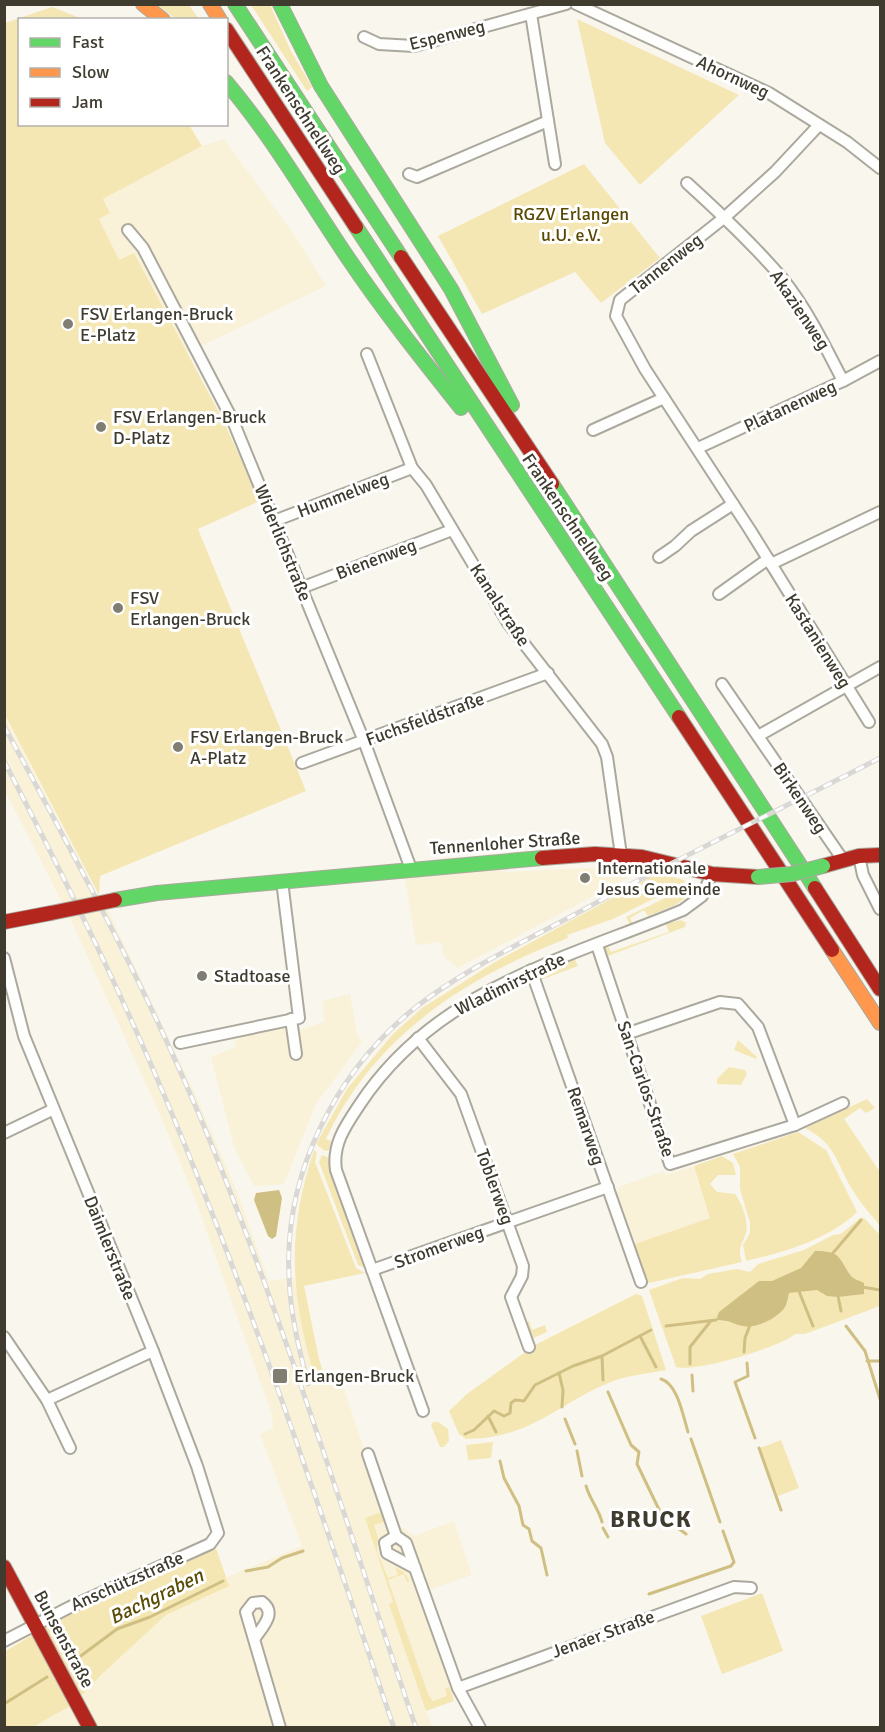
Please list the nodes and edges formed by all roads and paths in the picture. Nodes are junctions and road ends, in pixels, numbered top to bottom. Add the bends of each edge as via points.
1 (143, 4) edge
2 (210, 4) edge
3 (235, 4) edge
4 (280, 4) edge
5 (566, 4) edge
6 (576, 4) edge
7 (531, 14) junction
8 (160, 18) edge
9 (219, 18) edge
10 (228, 32) edge
11 (364, 37) dead end
12 (228, 84) edge
13 (548, 121) junction
14 (819, 125) junction
15 (555, 164) dead end
16 (880, 168) edge
17 (409, 174) dead end
18 (687, 183) dead end
19 (725, 217) junction
20 (128, 230) dead end
21 (616, 316) joint
22 (367, 354) dead end
23 (880, 361) edge
24 (843, 381) junction
25 (664, 398) junction
26 (593, 430) dead end
27 (698, 448) junction
28 (412, 468) junction
29 (551, 482) junction
30 (734, 504) junction
31 (540, 509) junction
32 (880, 512) edge
33 (274, 521) junction
34 (452, 530) junction
35 (659, 557) dead end
36 (770, 561) junction
37 (301, 588) junction
38 (719, 594) dead end
39 (880, 667) edge
40 (548, 673) junction
41 (722, 684) dead end
42 (846, 686) junction
43 (869, 722) dead end
44 (758, 736) junction
45 (364, 741) junction
46 (302, 763) dead end
47 (621, 855) junction
48 (880, 855) edge
49 (859, 856) junction
50 (843, 860) junction
51 (411, 869) junction
52 (712, 874) junction
53 (282, 881) junction
54 (880, 909) edge
55 (4, 921) edge
56 (597, 945) junction
57 (4, 958) edge
58 (531, 970) junction
59 (880, 989) edge
60 (291, 1019) junction
61 (880, 1023) edge
62 (626, 1034) junction
63 (418, 1038) junction
64 (180, 1043) dead end
65 (296, 1054) dead end
66 (843, 1103) dead end
67 (52, 1110) junction
68 (795, 1125) junction
69 (4, 1133) edge
70 (608, 1187) junction
71 (507, 1222) junction
72 (372, 1270) junction
73 (641, 1282) dead end
74 (4, 1337) edge
75 (529, 1347) dead end
76 (153, 1351) junction
77 (47, 1400) junction
78 (423, 1411) dead end
79 (70, 1448) dead end
80 (370, 1459) dead end
81 (396, 1536) junction
82 (217, 1537) joint
83 (4, 1567) edge
84 (415, 1568) junction
85 (751, 1588) dead end
86 (37, 1623) junction
87 (255, 1638) dead end
88 (4, 1641) edge
89 (458, 1688) junction
90 (90, 1728) edge
91 (280, 1728) edge
92 (480, 1728) edge

1 - 8 main road
2 - 9 main road
3 - 29 main road, Frankenschnellweg
4 - 29 main road via 321,86 451,289
5 - 7 street, Espenweg
6 - 14 street, Ahornweg via 769,93
7 - 11 street, Espenweg via 414,46 379,44
7 - 13 street
10 - 31 main road, Frankenschnellweg
12 - 31 main road via 249,109 406,339
13 - 15 street
13 - 17 street via 417,177
14 - 16 street, Ahornweg
14 - 19 street, Tannenweg
18 - 19 street
19 - 21 street, Tannenweg via 620,300
19 - 24 street, Akazienweg via 783,279 816,329
20 - 33 street, Widerlichstraße via 143,248 233,421
21 - 25 street, Kastanienweg
22 - 28 street, Kanalstraße
23 - 24 street, Platanenweg
24 - 27 street, Platanenweg
25 - 26 street
25 - 27 street, Kastanienweg
27 - 30 street, Kastanienweg
28 - 33 street, Hummelweg
28 - 34 street, Kanalstraße
29 - 59 main road, Frankenschnellweg
30 - 35 street
30 - 36 street, Kastanienweg
31 - 61 main road, Frankenschnellweg
32 - 36 street
33 - 37 street, Widerlichstraße
34 - 37 street, Bienenweg
34 - 40 street, Kanalstraße via 508,623
36 - 38 street
36 - 42 street, Kastanienweg
37 - 45 street, Widerlichstraße
39 - 42 street
40 - 45 street, Fuchsfeldstraße
40 - 47 street, Kanalstraße via 602,744
41 - 44 street, Birkenweg
42 - 43 street, Kastanienweg
42 - 44 street
44 - 50 street, Birkenweg
45 - 46 street, Fuchsfeldstraße
45 - 51 street, Widerlichstraße
47 - 51 main road, Tennenloher Straße
47 - 52 main road, Tennenloher Straße via 670,862
48 - 49 main road, Tennenloher Straße
49 - 50 main road, Tennenloher Straße
49 - 54 street via 863,875
50 - 52 main road, Tennenloher Straße, bridge via 792,874
51 - 53 main road, Tennenloher Straße
52 - 56 street, Wladimirstraße via 705,892 692,905
53 - 55 main road, Tennenloher Straße, bridge via 129,897
53 - 60 street via 299,1018
56 - 58 street, Wladimirstraße
56 - 62 street, San-Carlos-Straße
57 - 67 street, Daimlerstraße via 24,1036
58 - 63 street, Wladimirstraße via 467,1002
58 - 70 street, Remarweg
60 - 64 street
60 - 65 street
62 - 68 street via 720,1002 738,1004 759,1027
62 - 68 street, San-Carlos-Straße via 670,1164
63 - 71 street, Toblerweg via 461,1094
63 - 72 street, Wladimirstraße via 366,1094 339,1140 334,1157
66 - 68 street, San-Carlos-Straße
67 - 69 street
67 - 76 street, Daimlerstraße
70 - 71 street, Stromerweg
70 - 73 street, Remarweg
71 - 72 street, Stromerweg
71 - 75 street, Toblerweg via 524,1271 511,1297
72 - 78 street, Wladimirstraße
74 - 77 street
76 - 77 street
76 - 82 street, Daimlerstraße via 210,1502
77 - 79 street
80 - 81 street
81 - 84 street via 406,1544
81 - 84 street via 385,1543 387,1553
82 - 86 street, Anschützstraße via 210,1544
83 - 86 main road, Bunsenstraße
84 - 89 street
85 - 89 street, Jenaer Straße via 734,1587
86 - 88 street, Anschützstraße
86 - 90 main road, Bunsenstraße
87 - 91 street
89 - 92 street

